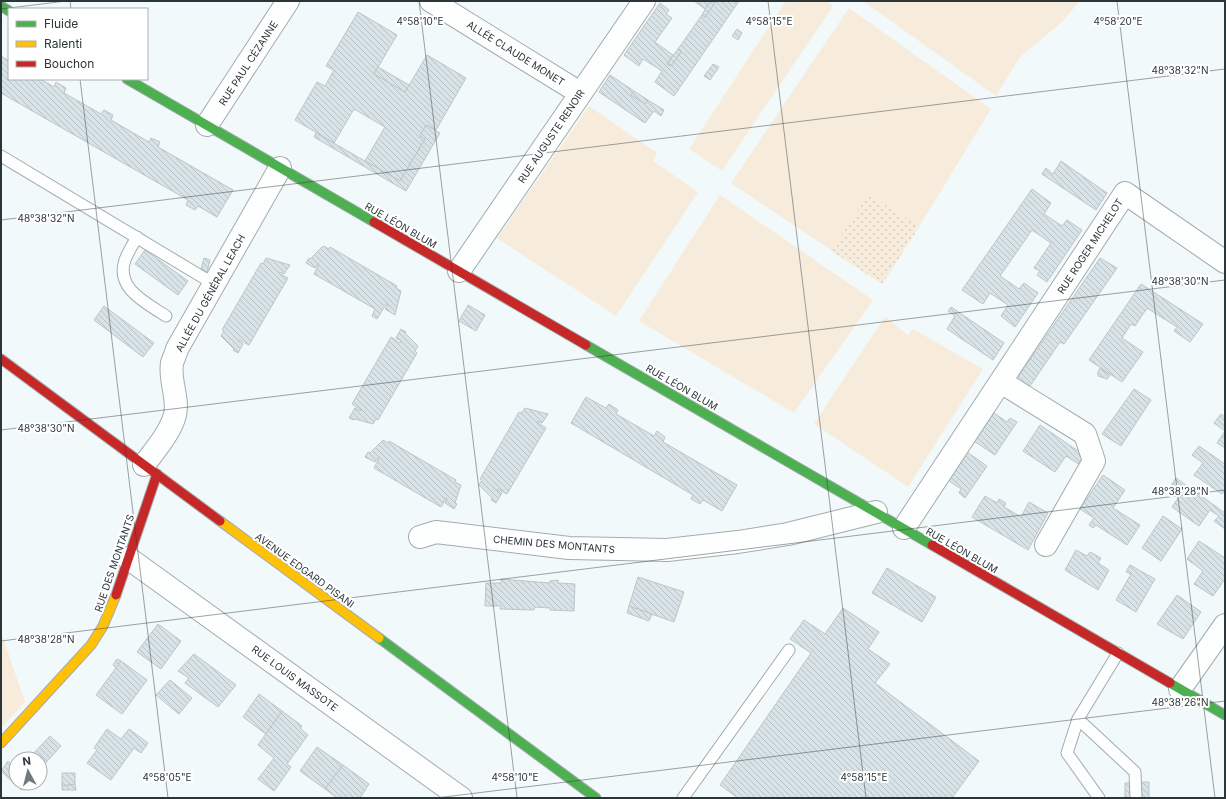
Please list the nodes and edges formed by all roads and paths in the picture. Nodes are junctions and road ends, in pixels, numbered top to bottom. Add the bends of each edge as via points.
1 (288, 1) edge
2 (431, 1) edge
3 (644, 1) edge
4 (129, 80) edge
5 (580, 93) junction
6 (207, 125) junction
7 (1, 156) edge
8 (280, 168) junction
9 (136, 237) junction
10 (1225, 262) edge
11 (459, 271) junction
12 (214, 284) junction
13 (166, 316) dead end
14 (1, 359) edge
15 (1001, 382) junction
16 (150, 469) junction
17 (876, 512) junction
18 (904, 528) junction
19 (420, 537) dead end
20 (1046, 545) dead end
21 (128, 558) junction
22 (1225, 625) edge
23 (789, 650) dead end
24 (1118, 653) junction
25 (1180, 689) junction
26 (1225, 716) edge
27 (1078, 719) junction
28 (1, 743) edge
29 (461, 798) edge
30 (596, 798) edge
31 (683, 798) edge
32 (1099, 798) edge
33 (1136, 798) edge

1 - 6 street, RUE PAUL CÉZANNE
2 - 5 street, ALLÉE CLAUDE MONET
3 - 5 street, RUE AUGUSTE RENOIR
4 - 6 street, RUE LÉON BLUM
5 - 11 street, RUE AUGUSTE RENOIR
6 - 8 street, RUE LÉON BLUM
7 - 9 lane
8 - 11 street, RUE LÉON BLUM
8 - 12 street, ALLÉE DU GÉNÉRAL LEACH
9 - 12 lane
9 - 13 lane via 125,261 126,284 134,294
10 - 15 street, RUE ROGER MICHELOT via 1125,193
11 - 17 street, RUE LÉON BLUM
12 - 16 street, ALLÉE DU GÉNÉRAL LEACH via 177,349 172,364 175,414
14 - 16 street, AVENUE EDGARD PISANI
15 - 18 street, RUE ROGER MICHELOT
15 - 20 street via 1085,434 1094,461
16 - 21 street, RUE DES MONTANTS
16 - 30 street, AVENUE EDGARD PISANI
17 - 18 street, RUE LÉON BLUM
17 - 19 street, CHEMIN DES MONTANTS via 788,534 667,550 569,548 436,532
18 - 24 street, RUE LÉON BLUM
21 - 28 street, RUE DES MONTANTS via 107,619 91,645
21 - 29 street, RUE LOUIS MASSOTE
22 - 25 street
23 - 31 lane
24 - 25 street, RUE LÉON BLUM
24 - 27 lane
25 - 26 street, RUE LÉON BLUM
27 - 32 lane via 1067,753
27 - 33 lane via 1135,772

